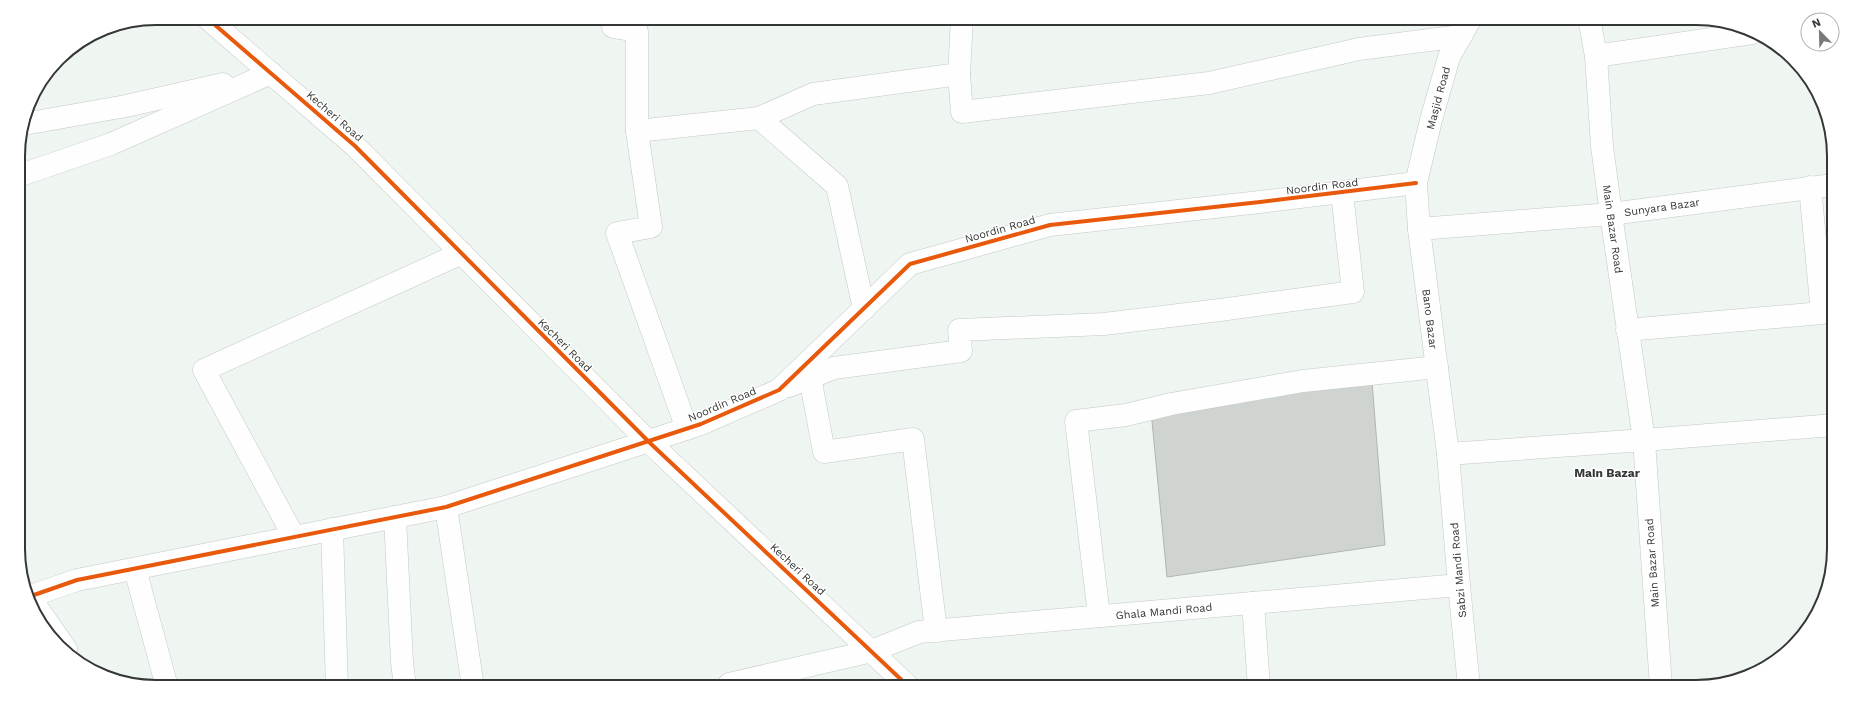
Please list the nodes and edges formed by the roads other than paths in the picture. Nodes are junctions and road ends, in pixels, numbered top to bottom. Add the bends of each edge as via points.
1 (215, 25) edge
2 (613, 25) edge
3 (962, 25) edge
4 (1590, 25) edge
5 (1466, 27) edge
6 (1743, 34) edge
7 (1596, 56) junction
8 (271, 73) junction
9 (959, 74) junction
10 (759, 118) junction
11 (29, 123) edge
12 (637, 132) junction
13 (25, 174) edge
14 (1416, 183) junction
15 (1827, 186) edge
16 (1810, 187) junction
17 (1342, 193) junction
18 (1611, 214) junction
19 (1419, 229) junction
20 (462, 253) junction
21 (864, 309) junction
22 (1627, 330) junction
23 (1437, 367) junction
24 (810, 377) junction
25 (778, 390) junction
26 (1827, 426) edge
27 (687, 429) junction
28 (1644, 440) junction
29 (649, 442) junction
30 (1448, 454) junction
31 (446, 507) junction
32 (395, 517) junction
33 (332, 529) junction
34 (294, 537) junction
35 (135, 569) junction
36 (1459, 585) junction
37 (34, 595) edge
38 (1253, 603) junction
39 (1099, 616) junction
40 (936, 631) junction
41 (872, 651) junction
42 (165, 680) edge
43 (337, 680) edge
44 (404, 680) edge
45 (472, 680) edge
46 (746, 680) edge
47 (902, 680) edge
48 (1258, 680) edge
49 (1468, 680) edge
50 (1661, 680) edge

1 - 8 street, Kecheri Road
2 - 12 street via 637,31
3 - 9 street
4 - 7 street, Main Bazar Road
5 - 9 street via 1209,84 962,112
5 - 14 street, Masjid Road via 1449,57
6 - 7 street
7 - 18 street, Main Bazar Road via 1602,146
8 - 11 street via 126,106
8 - 13 street via 111,144
8 - 20 street, Kecheri Road via 355,146
9 - 10 street via 813,94
10 - 12 street
10 - 21 street via 838,186
12 - 27 street via 651,227 617,233
14 - 17 street, Noordin Road
14 - 19 street, Bano Bazar
15 - 16 street, Sunyara Bazar
16 - 18 street, Sunyara Bazar
16 - 22 street via 1822,313
17 - 21 street, Noordin Road via 1050,225 910,264
17 - 24 street via 1353,292 1104,324 959,330 961,351 834,368
18 - 19 street, Sunyara Bazar
18 - 22 street, Main Bazar Road
19 - 23 street, Bano Bazar
20 - 29 street, Kecheri Road
20 - 34 street via 204,370
21 - 25 street, Noordin Road
22 - 28 street, Main Bazar Road
23 - 30 street, Bano Bazar
23 - 39 street via 1303,381 1171,404 1126,415 1076,421
24 - 25 street
24 - 40 street via 824,452 914,439
25 - 27 street, Noordin Road
26 - 28 street
27 - 29 street, Noordin Road
28 - 30 street
28 - 50 street, Main Bazar Road
29 - 31 street, Noordin Road
29 - 41 street, Kecheri Road
30 - 36 street, Sabzi Mandi Road
31 - 32 street, Noordin Road
31 - 45 street
32 - 33 street, Noordin Road
32 - 44 street
33 - 34 street, Noordin Road
33 - 43 street
34 - 35 street, Noordin Road
35 - 37 street, Noordin Road via 77,580
35 - 42 street
36 - 38 street, Ghala Mandi Road
36 - 49 street, Sabzi Mandi Road
38 - 39 street, Ghala Mandi Road
38 - 48 street
39 - 40 street, Ghala Mandi Road
40 - 41 street, Ghala Mandi Road via 919,632
41 - 46 street, Ghala Mandi Road
41 - 47 street, Kecheri Road

